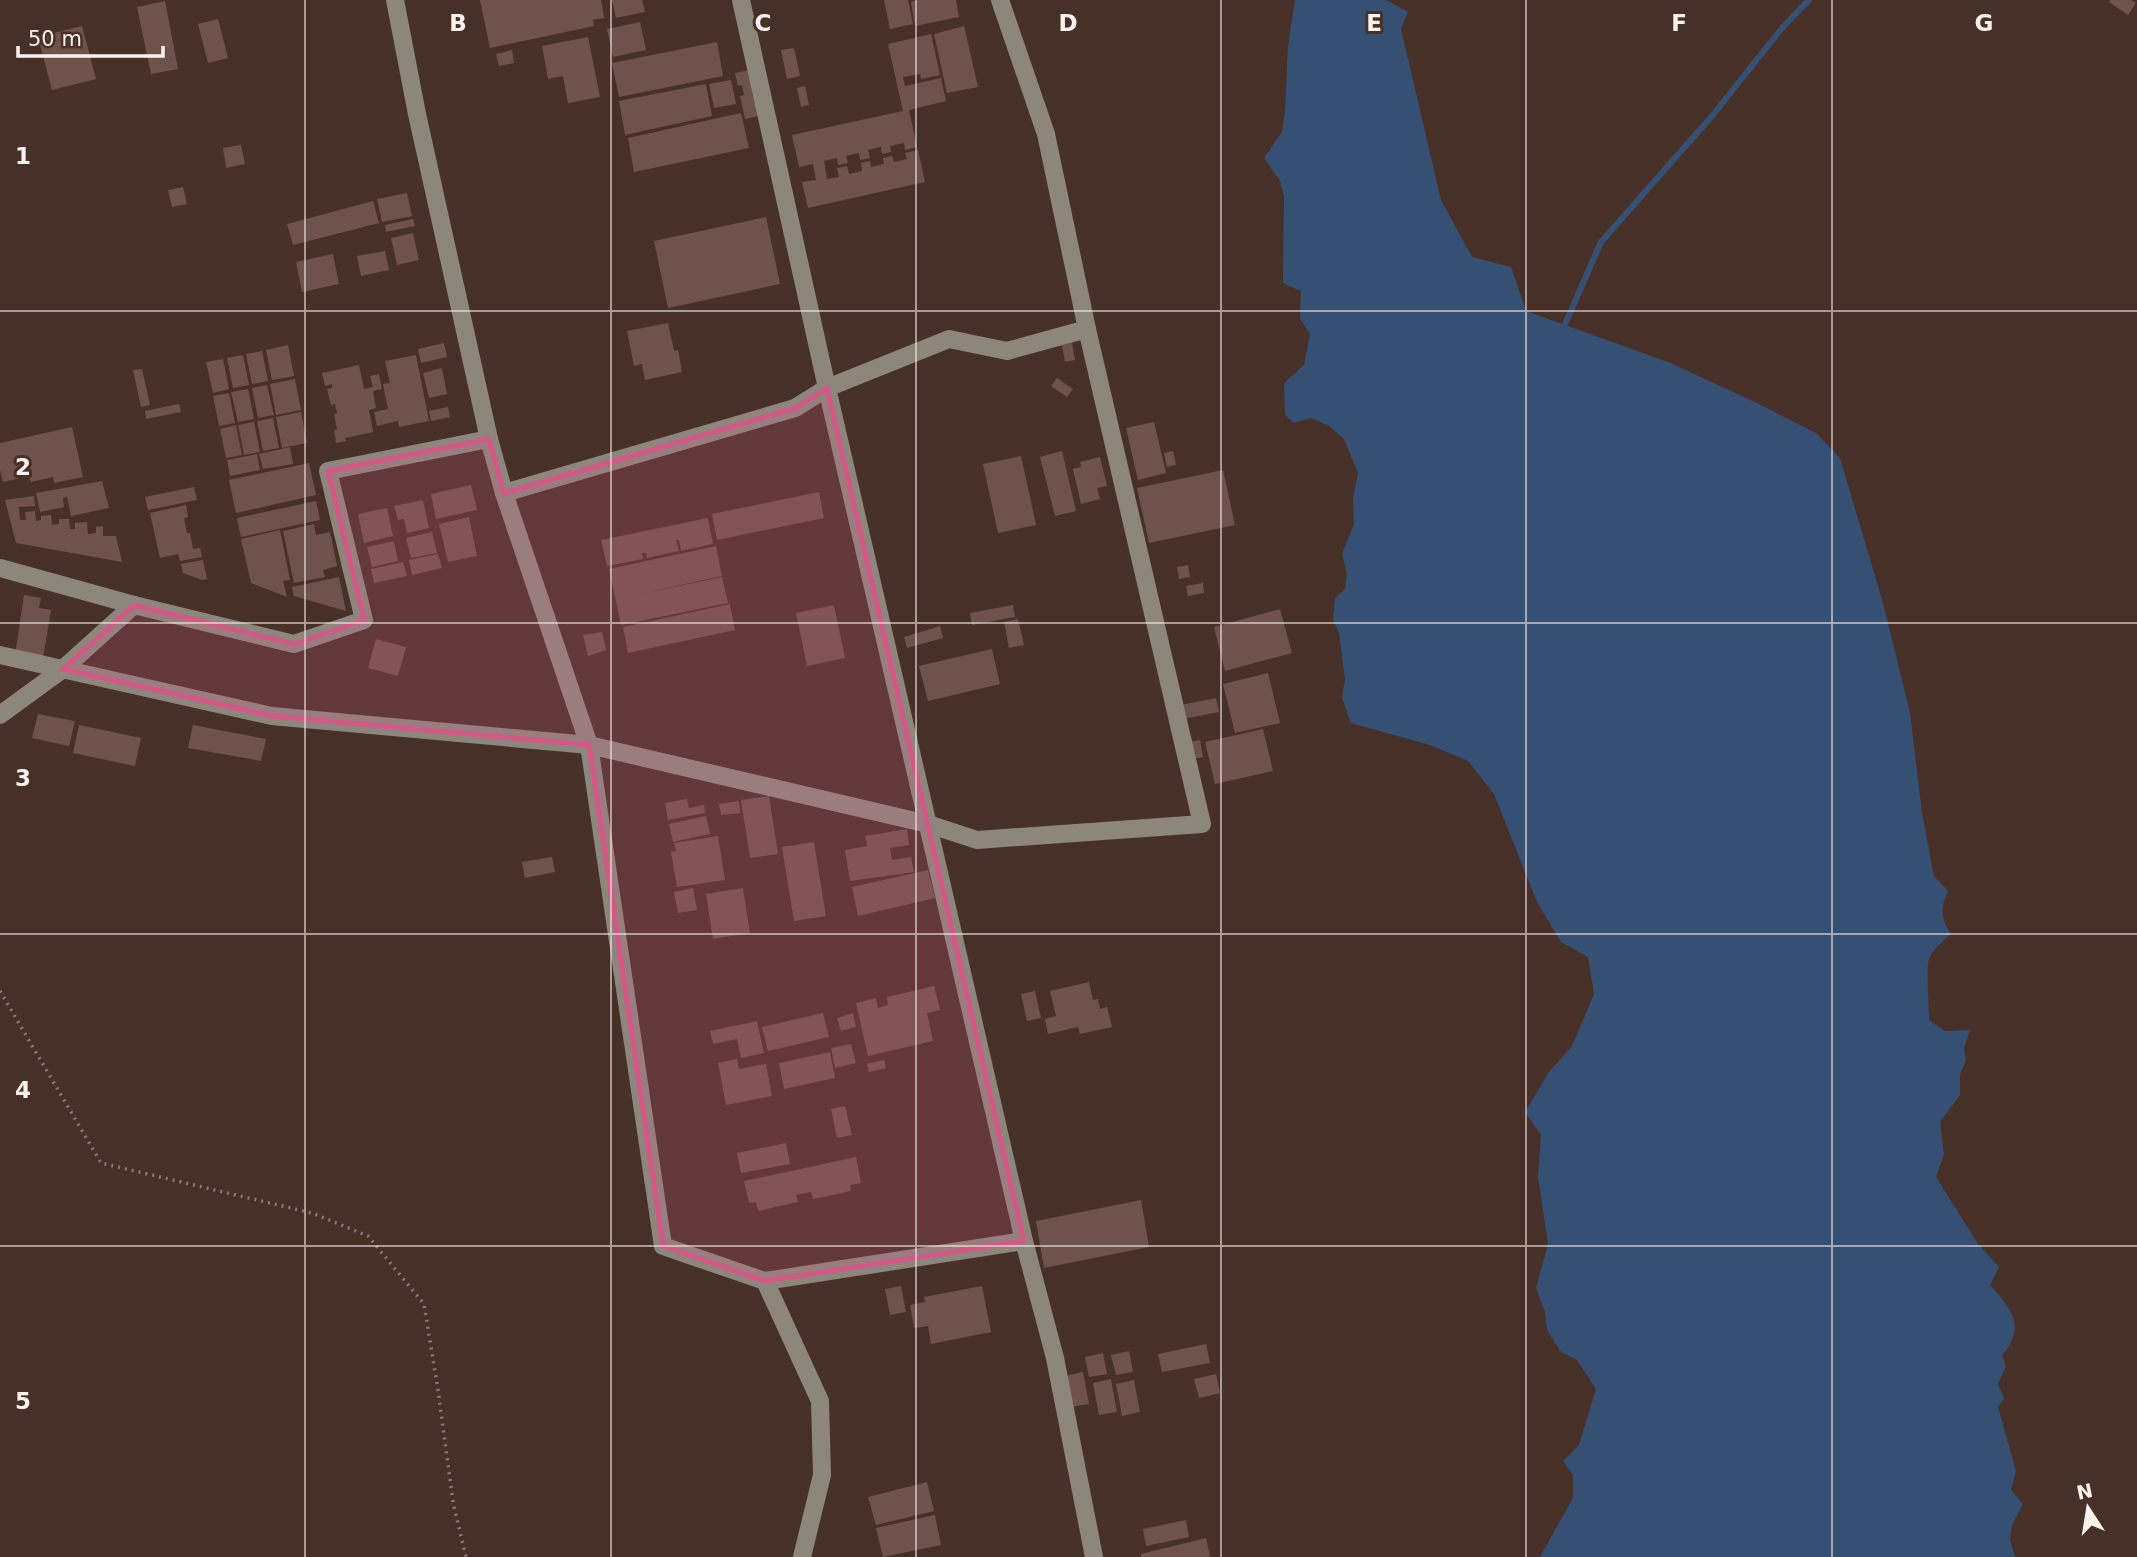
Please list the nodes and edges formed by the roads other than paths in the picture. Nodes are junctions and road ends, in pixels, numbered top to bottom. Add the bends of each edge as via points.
1 (395, 0) edge
2 (741, 0) edge
3 (1000, 0) edge
4 (1087, 330) junction
5 (827, 388) junction
6 (489, 439) junction
7 (504, 493) junction
8 (0, 568) edge
9 (134, 605) junction
10 (0, 655) edge
11 (63, 669) junction
12 (0, 715) edge
13 (589, 745) junction
14 (928, 824) junction
15 (1024, 1241) junction
16 (765, 1281) junction
17 (802, 1557) edge
18 (1094, 1557) edge

1 - 6 street
2 - 5 street
3 - 4 street via 1046,134
4 - 5 street via 1007,351 949,339
4 - 14 street via 1202,824 977,840
5 - 7 street via 795,408
5 - 14 street
6 - 7 street
6 - 9 street via 328,471 364,621 294,644
7 - 13 street
8 - 9 street
9 - 11 street
10 - 11 street
11 - 12 street
11 - 13 street via 272,716
13 - 14 street
13 - 16 street via 663,1246
14 - 15 street
15 - 16 street
15 - 18 street via 1055,1358
16 - 17 street via 820,1401 822,1475

